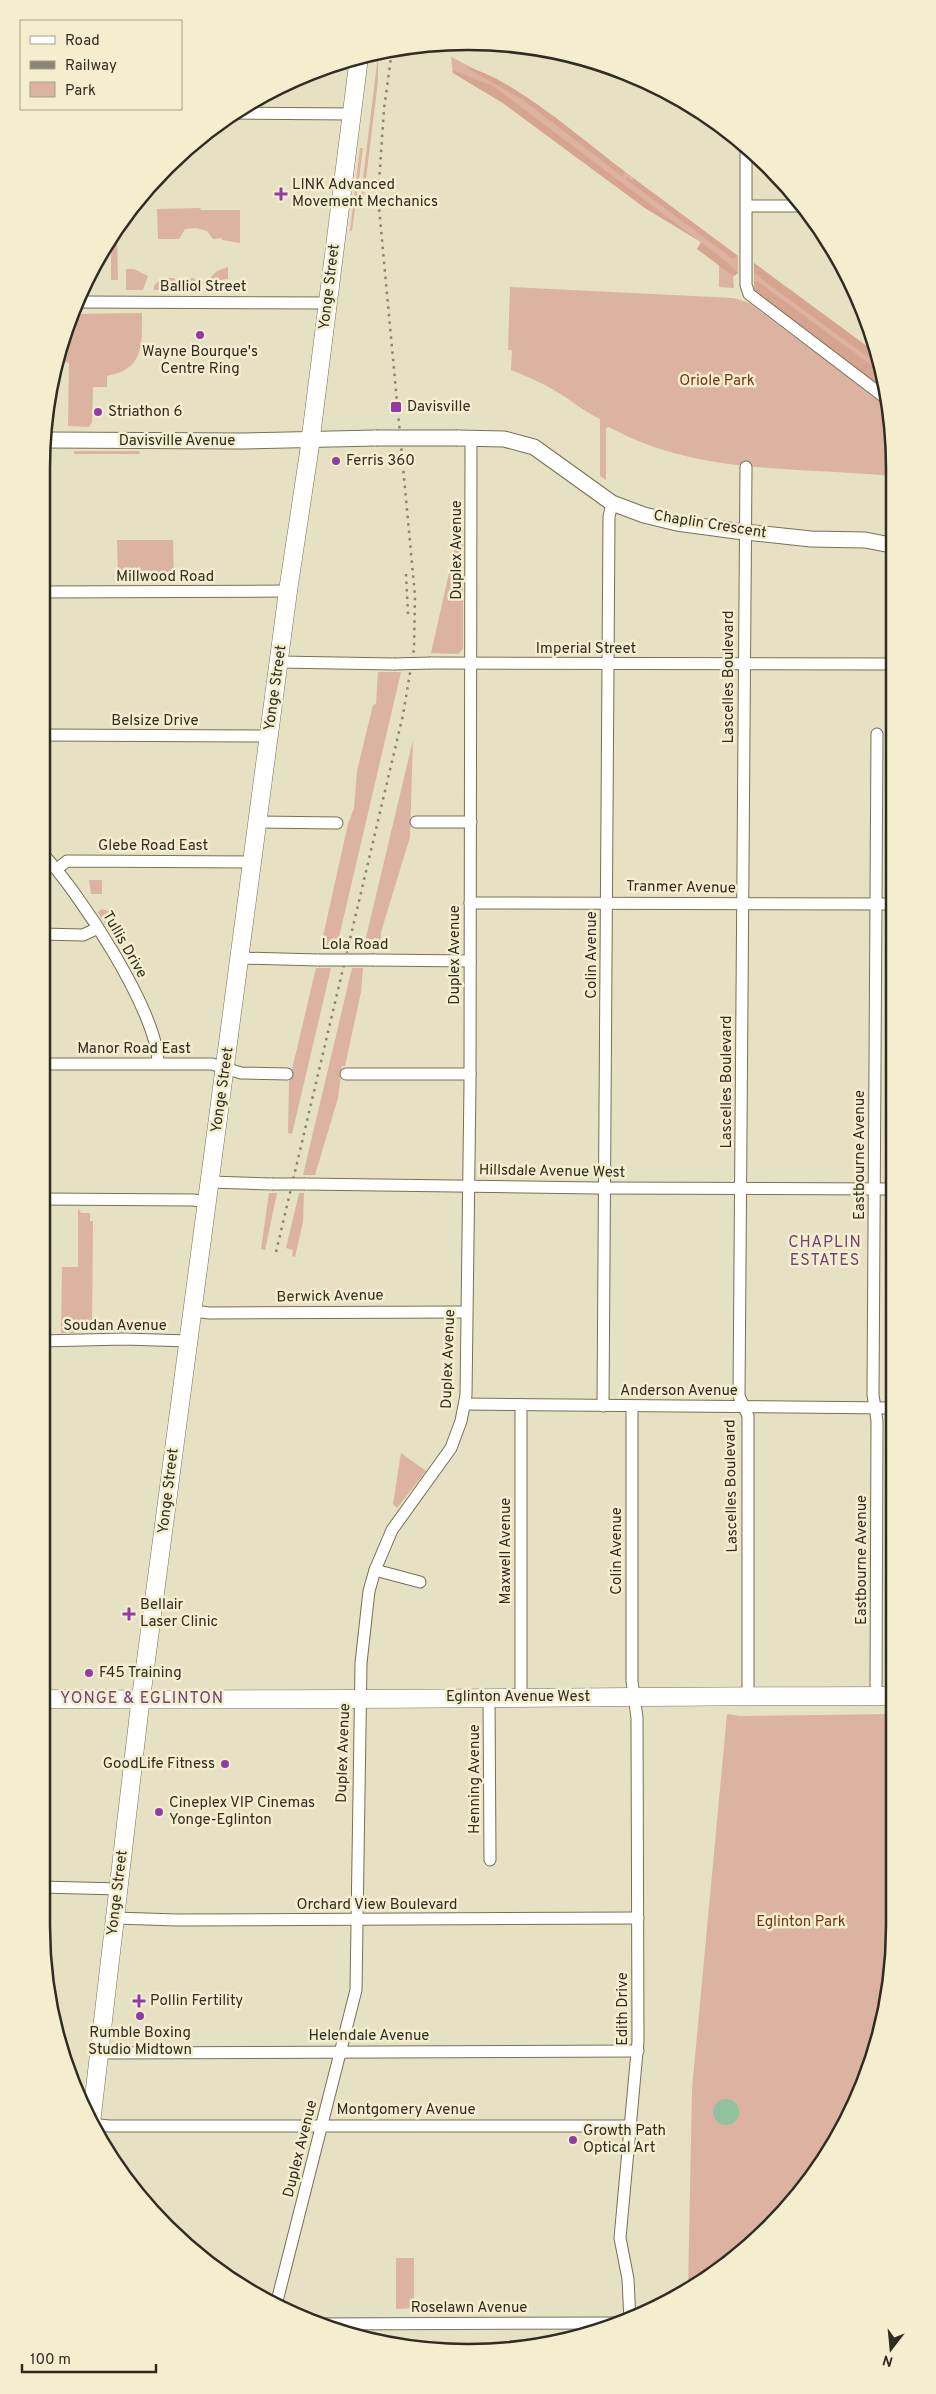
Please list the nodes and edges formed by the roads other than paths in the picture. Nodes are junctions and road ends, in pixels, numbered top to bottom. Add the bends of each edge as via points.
1 (358, 65) edge
2 (247, 113) edge
3 (351, 114) junction
4 (746, 156) edge
5 (747, 206) junction
6 (793, 206) edge
7 (85, 302) edge
8 (328, 303) junction
9 (879, 393) edge
10 (464, 438) junction
11 (310, 439) junction
12 (51, 440) edge
13 (746, 467) dead end
14 (612, 504) junction
15 (745, 532) junction
16 (886, 544) edge
17 (288, 591) junction
18 (50, 592) edge
19 (279, 662) junction
20 (471, 663) junction
21 (607, 664) junction
22 (744, 664) junction
23 (886, 664) edge
24 (877, 734) dead end
25 (50, 735) edge
26 (269, 736) junction
27 (258, 822) junction
28 (416, 822) dead end
29 (471, 822) junction
30 (337, 823) dead end
31 (50, 862) edge
32 (253, 862) junction
33 (57, 869) junction
34 (607, 902) junction
35 (470, 903) junction
36 (742, 904) junction
37 (877, 904) junction
38 (886, 904) edge
39 (98, 928) junction
40 (50, 934) edge
41 (240, 958) junction
42 (470, 961) junction
43 (158, 1063) junction
44 (50, 1064) edge
45 (226, 1069) junction
46 (287, 1074) dead end
47 (346, 1074) dead end
48 (470, 1074) junction
49 (211, 1182) junction
50 (469, 1186) junction
51 (605, 1188) junction
52 (741, 1188) junction
53 (875, 1189) junction
54 (886, 1189) edge
55 (50, 1200) edge
56 (208, 1202) junction
57 (194, 1311) junction
58 (466, 1312) junction
59 (50, 1341) edge
60 (189, 1341) junction
61 (465, 1404) junction
62 (521, 1405) junction
63 (603, 1406) junction
64 (744, 1406) junction
65 (632, 1407) junction
66 (875, 1407) junction
67 (886, 1408) edge
68 (375, 1570) junction
69 (420, 1582) dead end
70 (633, 1696) junction
71 (748, 1696) junction
72 (876, 1696) junction
73 (886, 1696) edge
74 (489, 1697) junction
75 (520, 1697) junction
76 (50, 1699) edge
77 (142, 1699) junction
78 (360, 1700) junction
79 (490, 1860) dead end
80 (50, 1887) edge
81 (119, 1889) junction
82 (115, 1918) junction
83 (638, 1918) junction
84 (357, 1920) junction
85 (638, 2051) junction
86 (341, 2052) junction
87 (100, 2053) junction
88 (93, 2110) edge
89 (100, 2124) edge
90 (322, 2126) junction
91 (632, 2126) junction
92 (278, 2298) edge
93 (630, 2311) edge
94 (598, 2323) edge
95 (340, 2324) edge

1 - 3 main road, Yonge Street
2 - 3 street
3 - 8 main road, Yonge Street
4 - 5 street
5 - 6 street
5 - 9 street via 746,285 749,294
7 - 8 street, Balliol Street
8 - 11 main road, Yonge Street
10 - 11 street, Chaplin Crescent, bridge
10 - 14 street, Chaplin Crescent via 504,439 534,447
10 - 20 street, Duplex Avenue
11 - 12 street, Davisville Avenue
11 - 17 main road, Yonge Street
13 - 15 street, Lascelles Boulevard
14 - 15 street, Chaplin Crescent via 677,523
14 - 21 street, Colin Avenue via 608,518
15 - 16 street, Chaplin Crescent
15 - 22 street, Lascelles Boulevard
17 - 18 street, Millwood Road
17 - 19 main road, Yonge Street
19 - 20 street, Imperial Street, bridge
19 - 26 main road, Yonge Street
20 - 21 street, Imperial Street
20 - 29 street, Duplex Avenue
21 - 22 street, Imperial Street
21 - 34 street, Colin Avenue
22 - 23 street, Imperial Street
22 - 36 street, Lascelles Boulevard
24 - 37 street, Eastbourne Avenue
25 - 26 street, Belsize Drive
26 - 27 main road, Yonge Street
27 - 30 street
27 - 32 main road, Yonge Street
28 - 29 street
29 - 35 street, Duplex Avenue
31 - 33 street, Tullis Drive
32 - 33 street, Glebe Road East via 66,861
32 - 41 main road, Yonge Street
33 - 39 street, Tullis Drive
34 - 35 street, Tranmer Avenue
34 - 36 street, Tranmer Avenue
34 - 51 street, Colin Avenue
35 - 42 street, Duplex Avenue
36 - 37 street, Tranmer Avenue
36 - 52 street, Lascelles Boulevard
37 - 38 street, Tranmer Avenue
37 - 53 street, Eastbourne Avenue
39 - 40 street via 83,935
39 - 43 street, Tullis Drive via 152,1030 158,1049
41 - 42 street, Lola Road, bridge
41 - 45 main road, Yonge Street
42 - 48 street, Duplex Avenue
43 - 44 street, Manor Road East
43 - 45 street, Manor Road East via 212,1064
45 - 46 street, Manor Road East via 240,1073
45 - 49 main road, Yonge Street
47 - 48 street
48 - 50 street, Duplex Avenue
49 - 50 street, Hillsdale Avenue West, bridge
49 - 56 main road, Yonge Street
50 - 51 street, Hillsdale Avenue West
50 - 58 street, Duplex Avenue
51 - 52 street, Hillsdale Avenue West
51 - 63 street, Colin Avenue
52 - 53 street, Hillsdale Avenue West
52 - 64 street, Lascelles Boulevard via 739,1396
53 - 54 street, Hillsdale Avenue West
53 - 66 street, Eastbourne Avenue
55 - 56 street
56 - 57 main road, Yonge Street
57 - 58 street, Berwick Avenue
57 - 60 main road, Yonge Street
58 - 61 street, Duplex Avenue
59 - 60 street, Soudan Avenue
60 - 77 main road, Yonge Street
61 - 62 street, Anderson Avenue
61 - 68 street, Duplex Avenue via 451,1448 392,1530
62 - 63 street, Anderson Avenue
62 - 75 street, Maxwell Avenue
63 - 65 street, Anderson Avenue
64 - 65 street, Anderson Avenue
64 - 66 street, Anderson Avenue
64 - 71 street, Lascelles Boulevard via 748,1416
65 - 70 street, Colin Avenue
66 - 67 street, Anderson Avenue
66 - 72 street, Eastbourne Avenue
68 - 69 street
68 - 78 street, Duplex Avenue via 364,1624
70 - 71 main road, Eglinton Avenue West
70 - 75 main road, Eglinton Avenue West
70 - 83 street, Edith Drive via 637,1718
71 - 72 main road, Eglinton Avenue West
72 - 73 main road, Eglinton Avenue West
74 - 75 main road, Eglinton Avenue West
74 - 78 main road, Eglinton Avenue West
74 - 79 street, Henning Avenue
76 - 77 main road, Eglinton Avenue West
77 - 78 main road, Eglinton Avenue West
77 - 81 main road, Yonge Street
78 - 84 street, Duplex Avenue
80 - 81 street
81 - 82 main road, Yonge Street
82 - 84 street, Orchard View Boulevard
82 - 87 main road, Yonge Street
83 - 84 street, Orchard View Boulevard
83 - 85 street, Edith Drive
84 - 86 street, Duplex Avenue via 356,1990
85 - 86 street, Helendale Avenue
85 - 91 street, Edith Drive
86 - 87 street, Helendale Avenue
86 - 90 street, Duplex Avenue
87 - 88 main road, Yonge Street
89 - 90 street, Montgomery Avenue
90 - 91 street, Montgomery Avenue
90 - 92 street, Duplex Avenue
91 - 93 street, Edith Drive via 620,2238 628,2279
94 - 95 street, Roselawn Avenue

